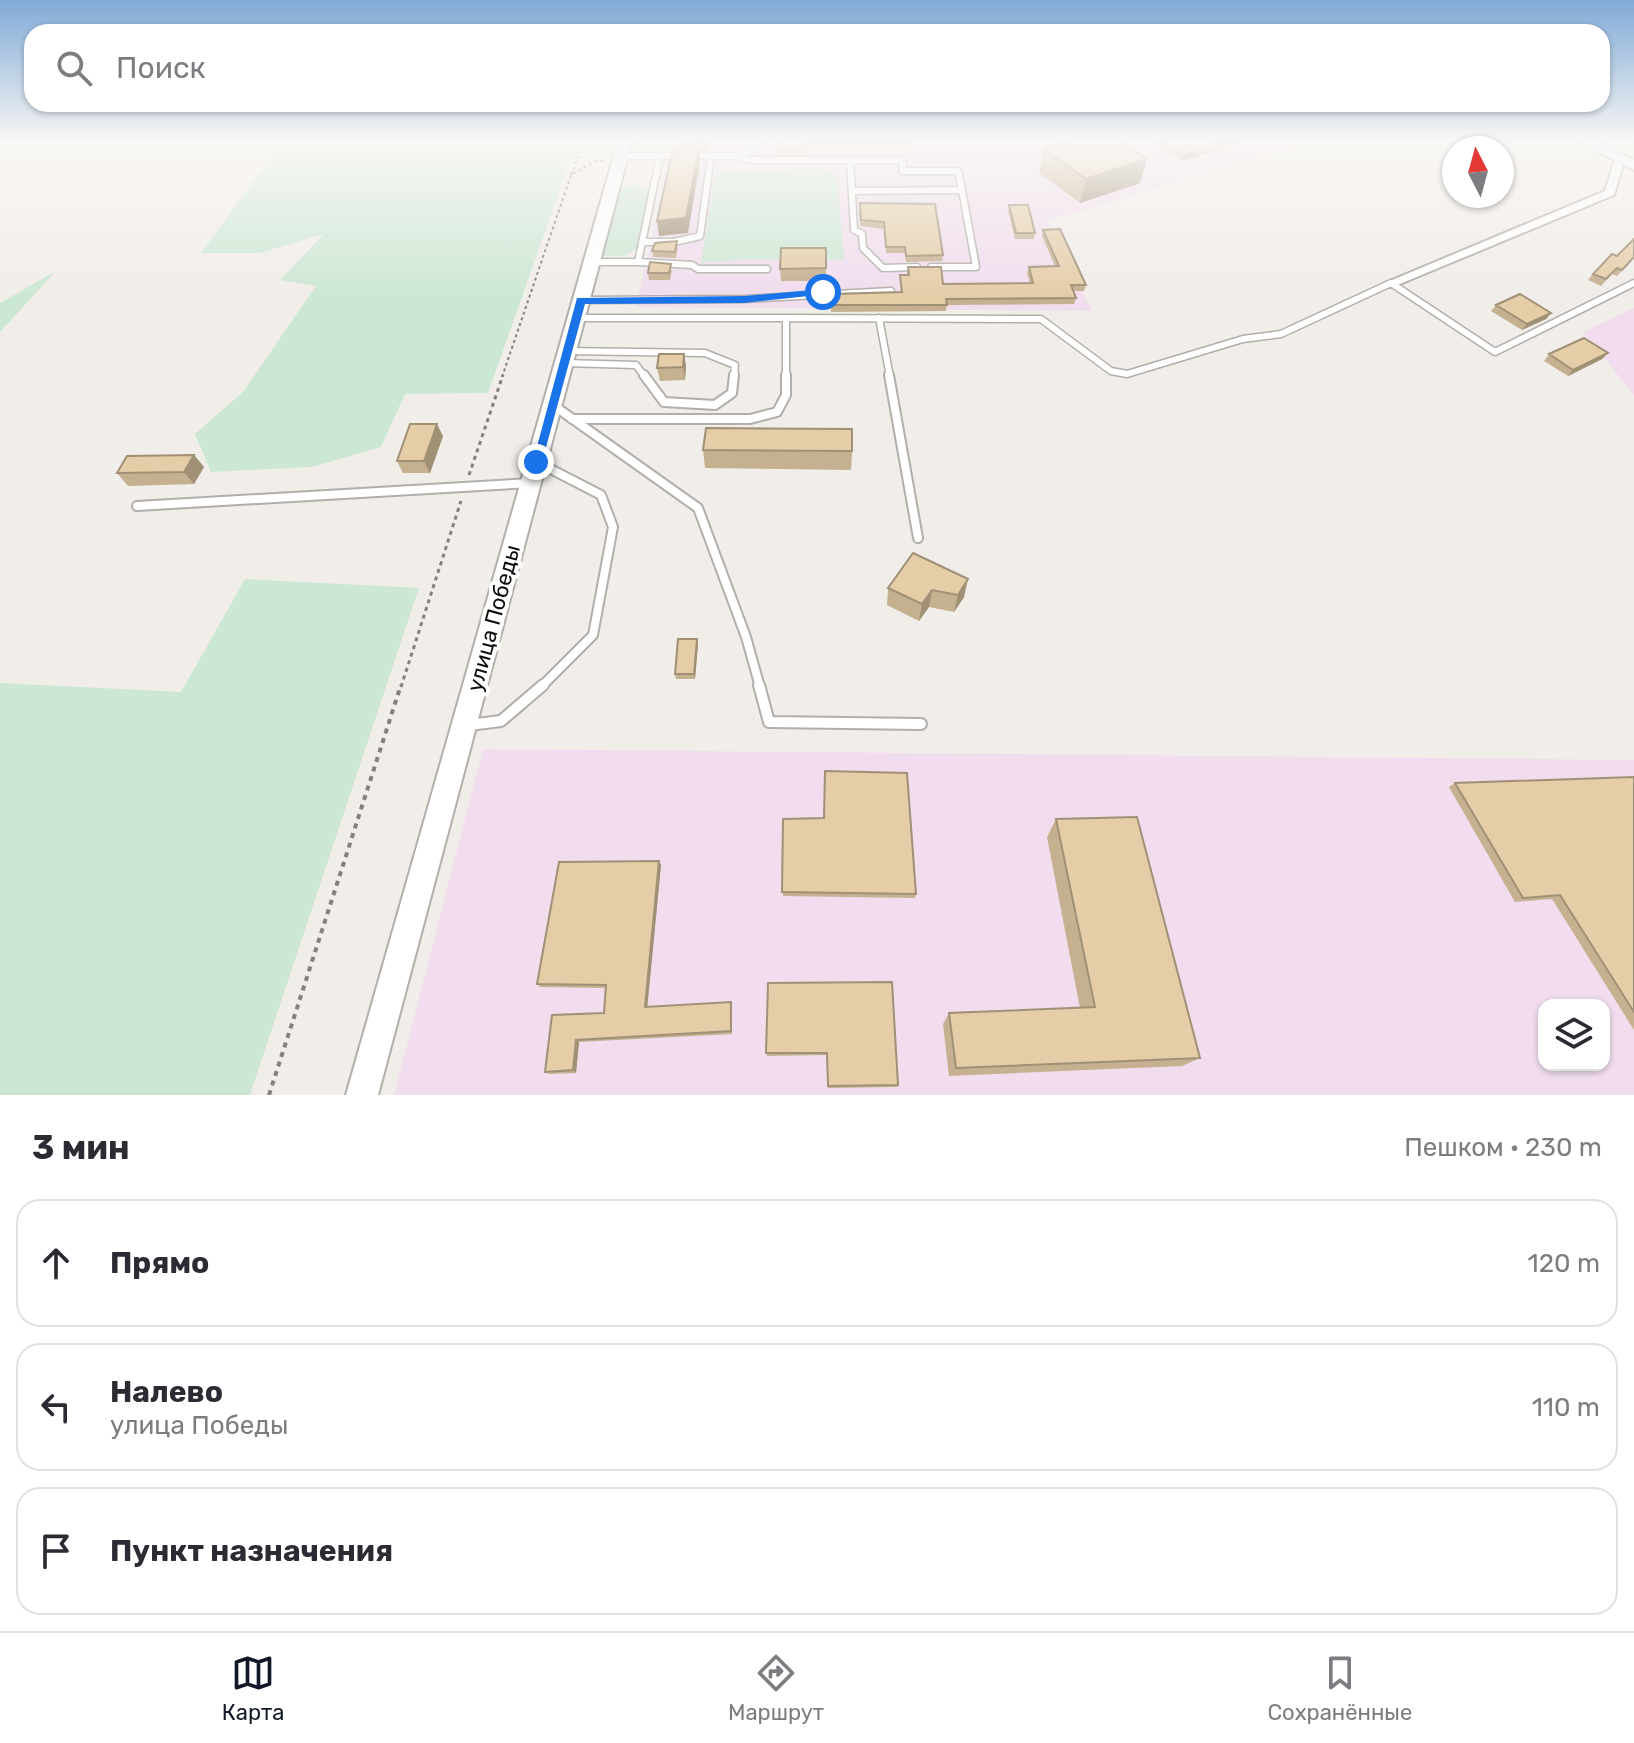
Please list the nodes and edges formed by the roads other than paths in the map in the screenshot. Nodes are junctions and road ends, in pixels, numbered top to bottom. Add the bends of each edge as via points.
1 (611, 192) edge
2 (652, 192) edge
3 (706, 192) edge
4 (852, 192) edge
5 (962, 192) edge
6 (1610, 192) edge
7 (642, 242) junction
8 (592, 262) junction
9 (638, 262) junction
10 (767, 269) dead end
11 (1391, 283) junction
12 (1634, 283) edge
13 (891, 291) edge
14 (578, 309) junction
15 (786, 318) junction
16 (879, 318) junction
17 (565, 357) junction
18 (562, 412) junction
19 (533, 472) junction
20 (137, 506) dead end
21 (918, 538) dead end
22 (921, 724) dead end
23 (463, 726) junction
24 (362, 1095) edge

1 - 8 main road, улица Победы
2 - 7 lane
3 - 7 lane via 700,236
4 - 5 lane via 854,230 883,268 976,267
6 - 11 street
7 - 9 lane
8 - 9 lane
8 - 14 main road, улица Победы
9 - 10 lane
11 - 12 lane via 1495,352
11 - 16 lane via 1281,334 1243,339 1127,374 1111,371 1041,319
13 - 14 lane
14 - 15 lane
14 - 17 main road, улица Победы
15 - 16 lane
15 - 18 lane via 786,395 777,412 750,419
16 - 21 lane
17 - 17 lane via 636,365 664,402 715,405 732,393 735,365 705,353
17 - 18 main road, улица Победы
18 - 19 main road, улица Победы
18 - 22 lane via 698,508 746,637 769,722
19 - 20 lane via 465,489
19 - 23 main road, улица Победы
19 - 23 lane via 574,478 601,495 613,527 593,635 501,721
23 - 24 main road, улица Победы

